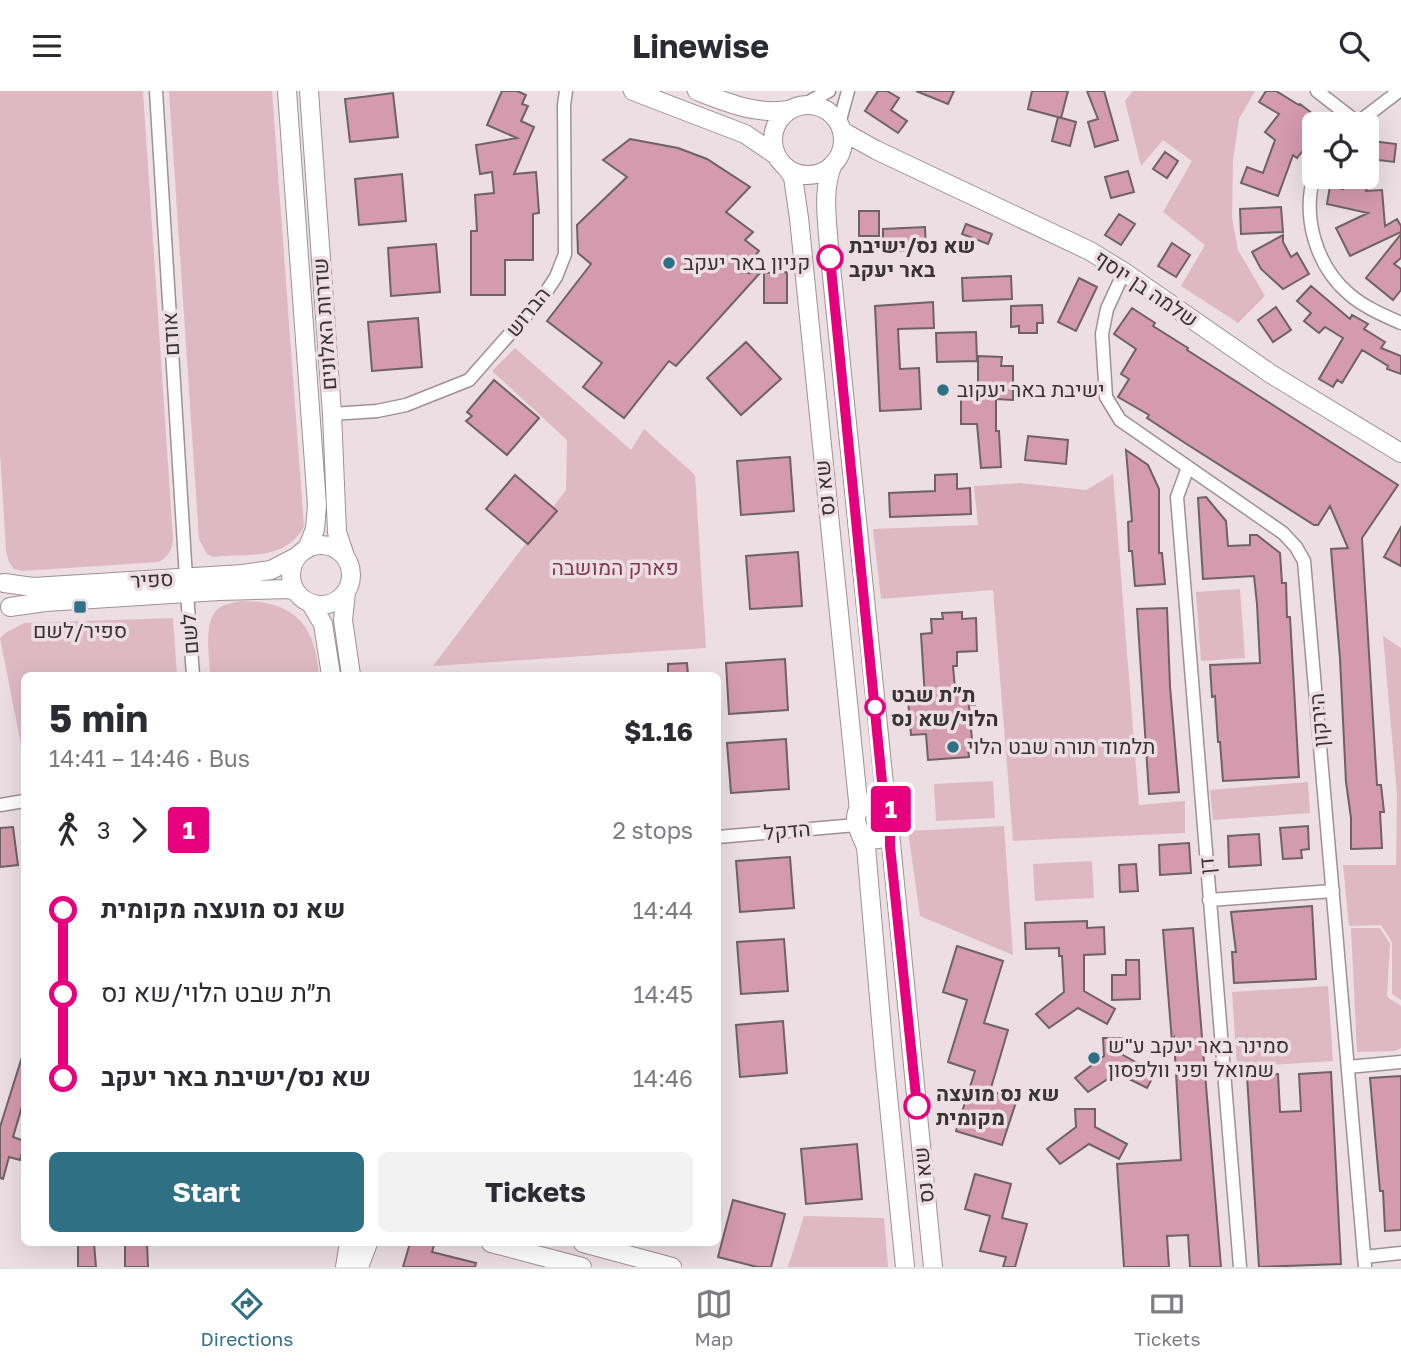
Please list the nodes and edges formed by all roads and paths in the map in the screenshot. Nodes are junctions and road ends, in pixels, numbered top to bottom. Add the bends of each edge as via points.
1 (156, 91) edge
2 (287, 91) edge
3 (309, 91) edge
4 (566, 91) edge
5 (632, 91) edge
6 (697, 91) edge
7 (829, 91) edge
8 (848, 91) edge
9 (1317, 91) edge
10 (1399, 91) edge
11 (796, 108) junction
12 (1343, 112) edge
13 (1371, 112) edge
14 (841, 128) junction
15 (876, 150) junction
16 (781, 161) junction
17 (835, 162) junction
18 (1311, 189) edge
19 (1124, 272) junction
20 (1401, 323) edge
21 (332, 414) junction
22 (1401, 453) edge
23 (1188, 467) junction
24 (302, 552) junction
25 (345, 556) junction
26 (2, 582) edge
27 (186, 585) junction
28 (295, 591) junction
29 (346, 592) junction
30 (311, 604) junction
31 (5, 613) edge
32 (193, 672) edge
33 (331, 672) edge
34 (351, 672) edge
35 (21, 802) edge
36 (886, 804) junction
37 (0, 805) edge
38 (859, 823) junction
39 (890, 833) junction
40 (721, 837) edge
41 (1334, 891) junction
42 (1209, 900) junction
43 (1401, 1062) edge
44 (1348, 1067) junction
45 (348, 1246) edge
46 (367, 1246) edge
47 (502, 1246) edge
48 (594, 1246) edge
49 (1401, 1253) edge
50 (1365, 1262) edge
51 (345, 1267) edge
52 (359, 1267) edge
53 (582, 1267) edge
54 (673, 1267) edge
55 (905, 1267) edge
56 (933, 1267) edge
57 (1240, 1267) edge

1 - 27 street, אודם
2 - 24 street, שדרות האלונים via 317,505 315,529
3 - 21 street, שדרות האלונים
4 - 21 street, הברוש via 565,254 544,295 469,380 406,405
5 - 16 street via 744,134
6 - 11 street via 751,110 773,113
7 - 11 street
8 - 14 street
9 - 12 street
10 - 13 street
11 - 14 street via 821,107
11 - 16 street via 780,119 774,130 773,143
14 - 15 street, שלמה בן יוסף
14 - 17 street via 842,149
15 - 17 street via 854,149
15 - 19 street, שלמה בן יוסף via 1090,251
16 - 17 street via 797,173 810,175
16 - 38 street, שא נס via 793,177 799,218
17 - 36 street, שא נס via 827,192 829,247
18 - 20 street via 1313,235 1327,270 1350,296
19 - 22 street, שלמה בן יוסף via 1271,374
19 - 23 street, הירקון via 1107,309 1102,334 1106,397 1121,420
21 - 25 street, שדרות האלונים via 337,533
23 - 41 street, הירקון via 1283,533 1304,561
23 - 42 street, דן via 1177,497
24 - 25 street via 314,546 331,547
24 - 27 street, ספיר via 271,570
24 - 28 street via 291,573
25 - 29 street via 352,574
26 - 27 street, ספיר via 33,587
26 - 31 street via 11,594
27 - 28 street, ספיר
27 - 31 street, ספיר via 45,602
27 - 32 street, לשם
28 - 30 street
29 - 30 street via 331,604
29 - 34 street via 343,620
30 - 33 street via 323,624
35 - 37 street
36 - 38 street via 874,801 863,806
36 - 39 street via 895,821
38 - 39 street via 872,840
38 - 40 street, הדקל
38 - 55 street, שא נס via 866,847
39 - 56 street, שא נס
41 - 42 street
41 - 44 street, הירקון
42 - 57 street, דן
43 - 44 street
44 - 50 street, הירקון
45 - 51 street
46 - 52 street
47 - 53 street
48 - 54 street
49 - 50 street

